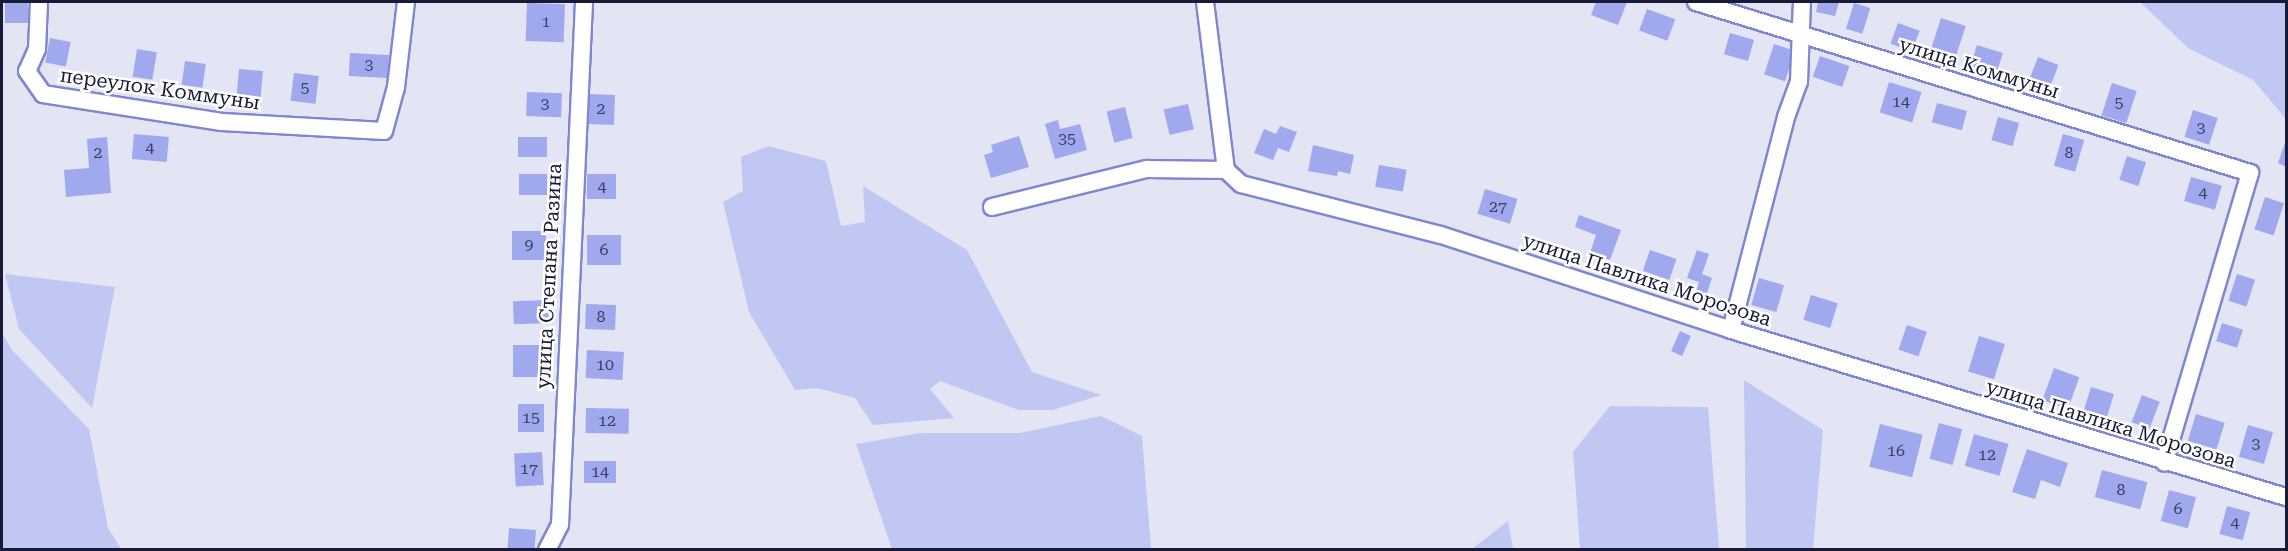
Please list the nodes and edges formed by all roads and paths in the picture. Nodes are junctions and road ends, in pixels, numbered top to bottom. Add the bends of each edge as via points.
1 (39, 2) edge
2 (406, 2) edge
3 (584, 2) edge
4 (1205, 2) edge
5 (1696, 2) edge
6 (1802, 2) edge
7 (1802, 36) junction
8 (1226, 170) junction
9 (992, 207) dead end
10 (1731, 330) junction
11 (2164, 463) junction
12 (2286, 497) edge
13 (547, 549) edge

1 - 2 street, переулок Коммуны via 37,49 27,71 43,94 222,122 384,131 396,87
3 - 13 street, улица Степана Разина via 560,525
4 - 8 street
5 - 7 street, улица Коммуны
6 - 7 street
7 - 10 street via 1799,82 1786,117
7 - 11 street, улица Коммуны via 2250,173
8 - 9 street via 1147,170
8 - 10 street, улица Павлика Морозова via 1241,184 1441,235
10 - 11 street, улица Павлика Морозова
11 - 12 street, улица Павлика Морозова

